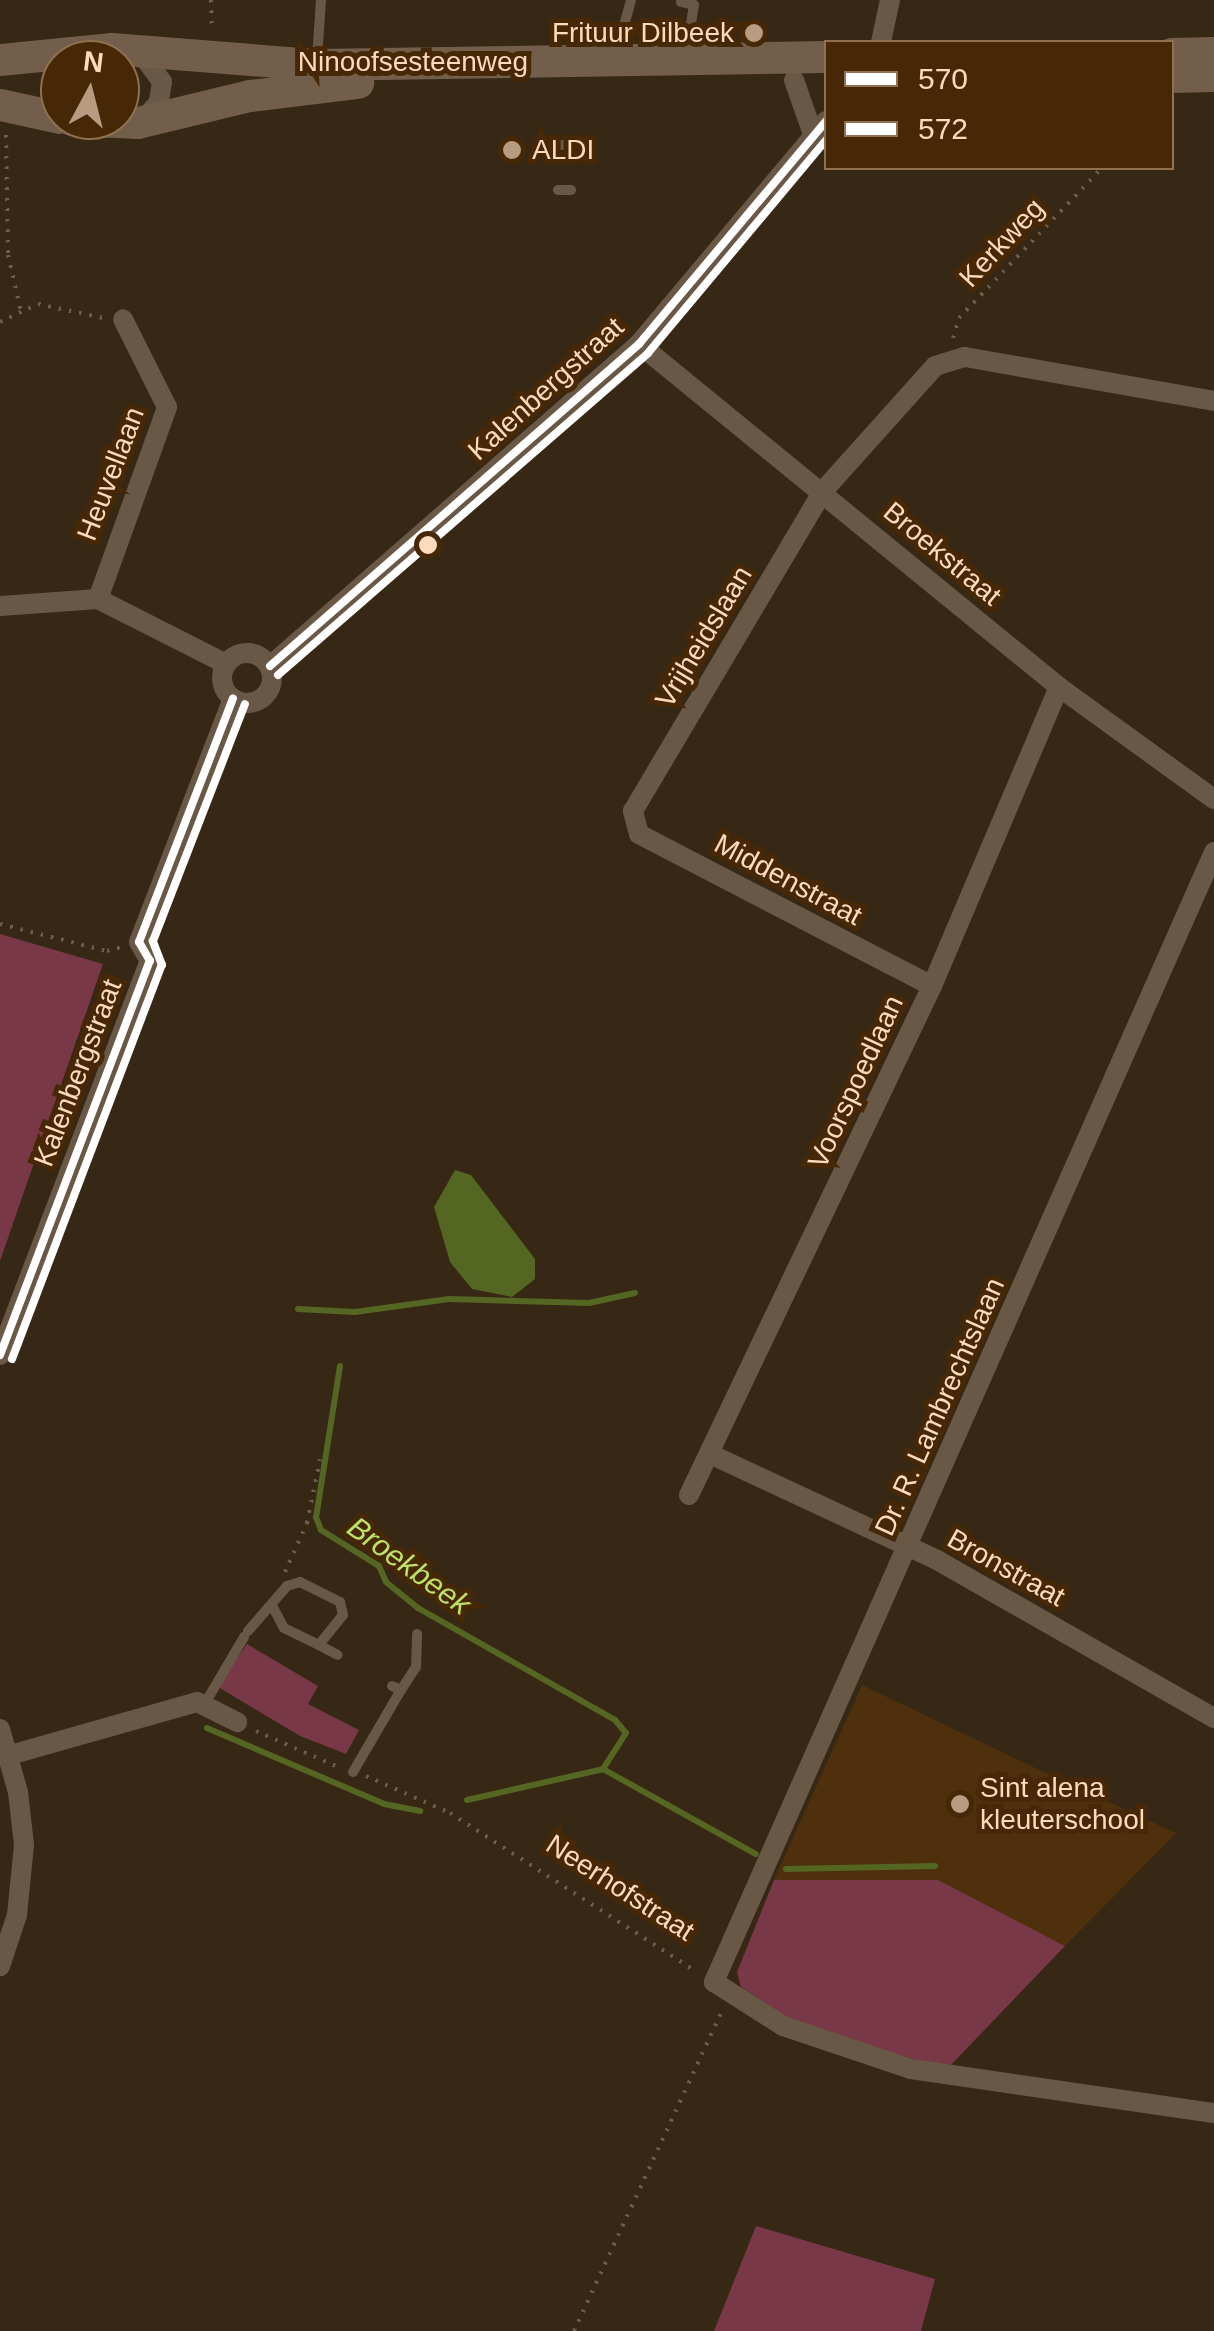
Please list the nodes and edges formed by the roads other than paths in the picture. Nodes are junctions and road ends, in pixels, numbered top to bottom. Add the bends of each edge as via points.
1 (322, 0) edge
2 (630, 0) edge
3 (890, 0) edge
4 (681, 2) edge
5 (881, 40) edge
6 (140, 52) edge
7 (1214, 53) edge
8 (140, 54) edge
9 (1174, 54) edge
10 (10, 56) edge
11 (40, 56) edge
12 (824, 58) edge
13 (686, 60) junction
14 (615, 61) junction
15 (316, 64) junction
16 (1214, 76) edge
17 (1174, 77) edge
18 (810, 79) edge
19 (2, 105) edge
20 (40, 113) edge
21 (140, 122) edge
22 (140, 123) edge
23 (821, 129) edge
24 (558, 190) dead end
25 (571, 190) dead end
26 (123, 319) road end
27 (640, 344) junction
28 (1214, 402) edge
29 (823, 491) junction
30 (98, 600) junction
31 (0, 606) edge
32 (226, 664) junction
33 (270, 666) junction
34 (1059, 687) junction
35 (234, 700) junction
36 (1214, 800) edge
37 (633, 811) joint
38 (1214, 852) edge
39 (932, 986) junction
40 (0, 1355) edge
41 (710, 1454) junction
42 (689, 1495) dead end
43 (909, 1545) junction
44 (272, 1605) junction
45 (417, 1634) dead end
46 (319, 1645) junction
47 (338, 1656) dead end
48 (204, 1706) junction
49 (1214, 1718) edge
50 (237, 1722) road end
51 (0, 1729) edge
52 (10, 1755) junction
53 (353, 1772) road end
54 (0, 1966) edge
55 (1214, 2113) edge

1 - 15 lane
2 - 14 lane
3 - 5 street
4 - 13 lane via 694,5
6 - 15 main road, Ninoofsesteenweg
7 - 9 main road
8 - 21 street via 160,72 162,92
10 - 11 main road, Ninoofsesteenweg
12 - 13 main road, Ninoofsesteenweg
13 - 14 main road, Ninoofsesteenweg
14 - 15 main road, Ninoofsesteenweg
16 - 17 main road
18 - 22 main road, Ninoofsesteenweg via 348,83 250,96
18 - 23 street
19 - 20 main road, Ninoofsesteenweg
23 - 27 street, Kalenbergstraat
24 - 25 lane
26 - 30 street, Heuvellaan via 167,407
27 - 29 street, Broekstraat
27 - 33 street, Kalenbergstraat
28 - 29 street, Vrijheidslaan via 950,358
29 - 34 street, Broekstraat
29 - 37 street, Vrijheidslaan
30 - 31 street
30 - 32 street
32 - 33 street via 244,653
32 - 35 street via 222,683
33 - 35 street, Kalenbergstraat via 265,696 250,704
34 - 36 street, Broekstraat
34 - 39 street, Voorspoedlaan
35 - 40 street, Kalenbergstraat via 138,942 150,961
37 - 39 street, Middenstraat via 639,834
38 - 43 street, Dr. R. Lambrechtslaan
39 - 41 street, Voorspoedlaan
41 - 42 street, Voorspoedlaan
41 - 43 street, Bronstraat
43 - 49 street, Bronstraat
43 - 55 street, Dr. R. Lambrechtslaan via 721,1987 783,2026 911,2069
44 - 46 lane via 284,1628
44 - 46 lane via 287,1586 319,1587 340,1602 343,1616
44 - 48 lane via 246,1634
45 - 53 lane via 416,1668 397,1688
46 - 47 lane
48 - 50 street
48 - 52 street
51 - 52 street
52 - 54 street via 24,1845 17,1915

